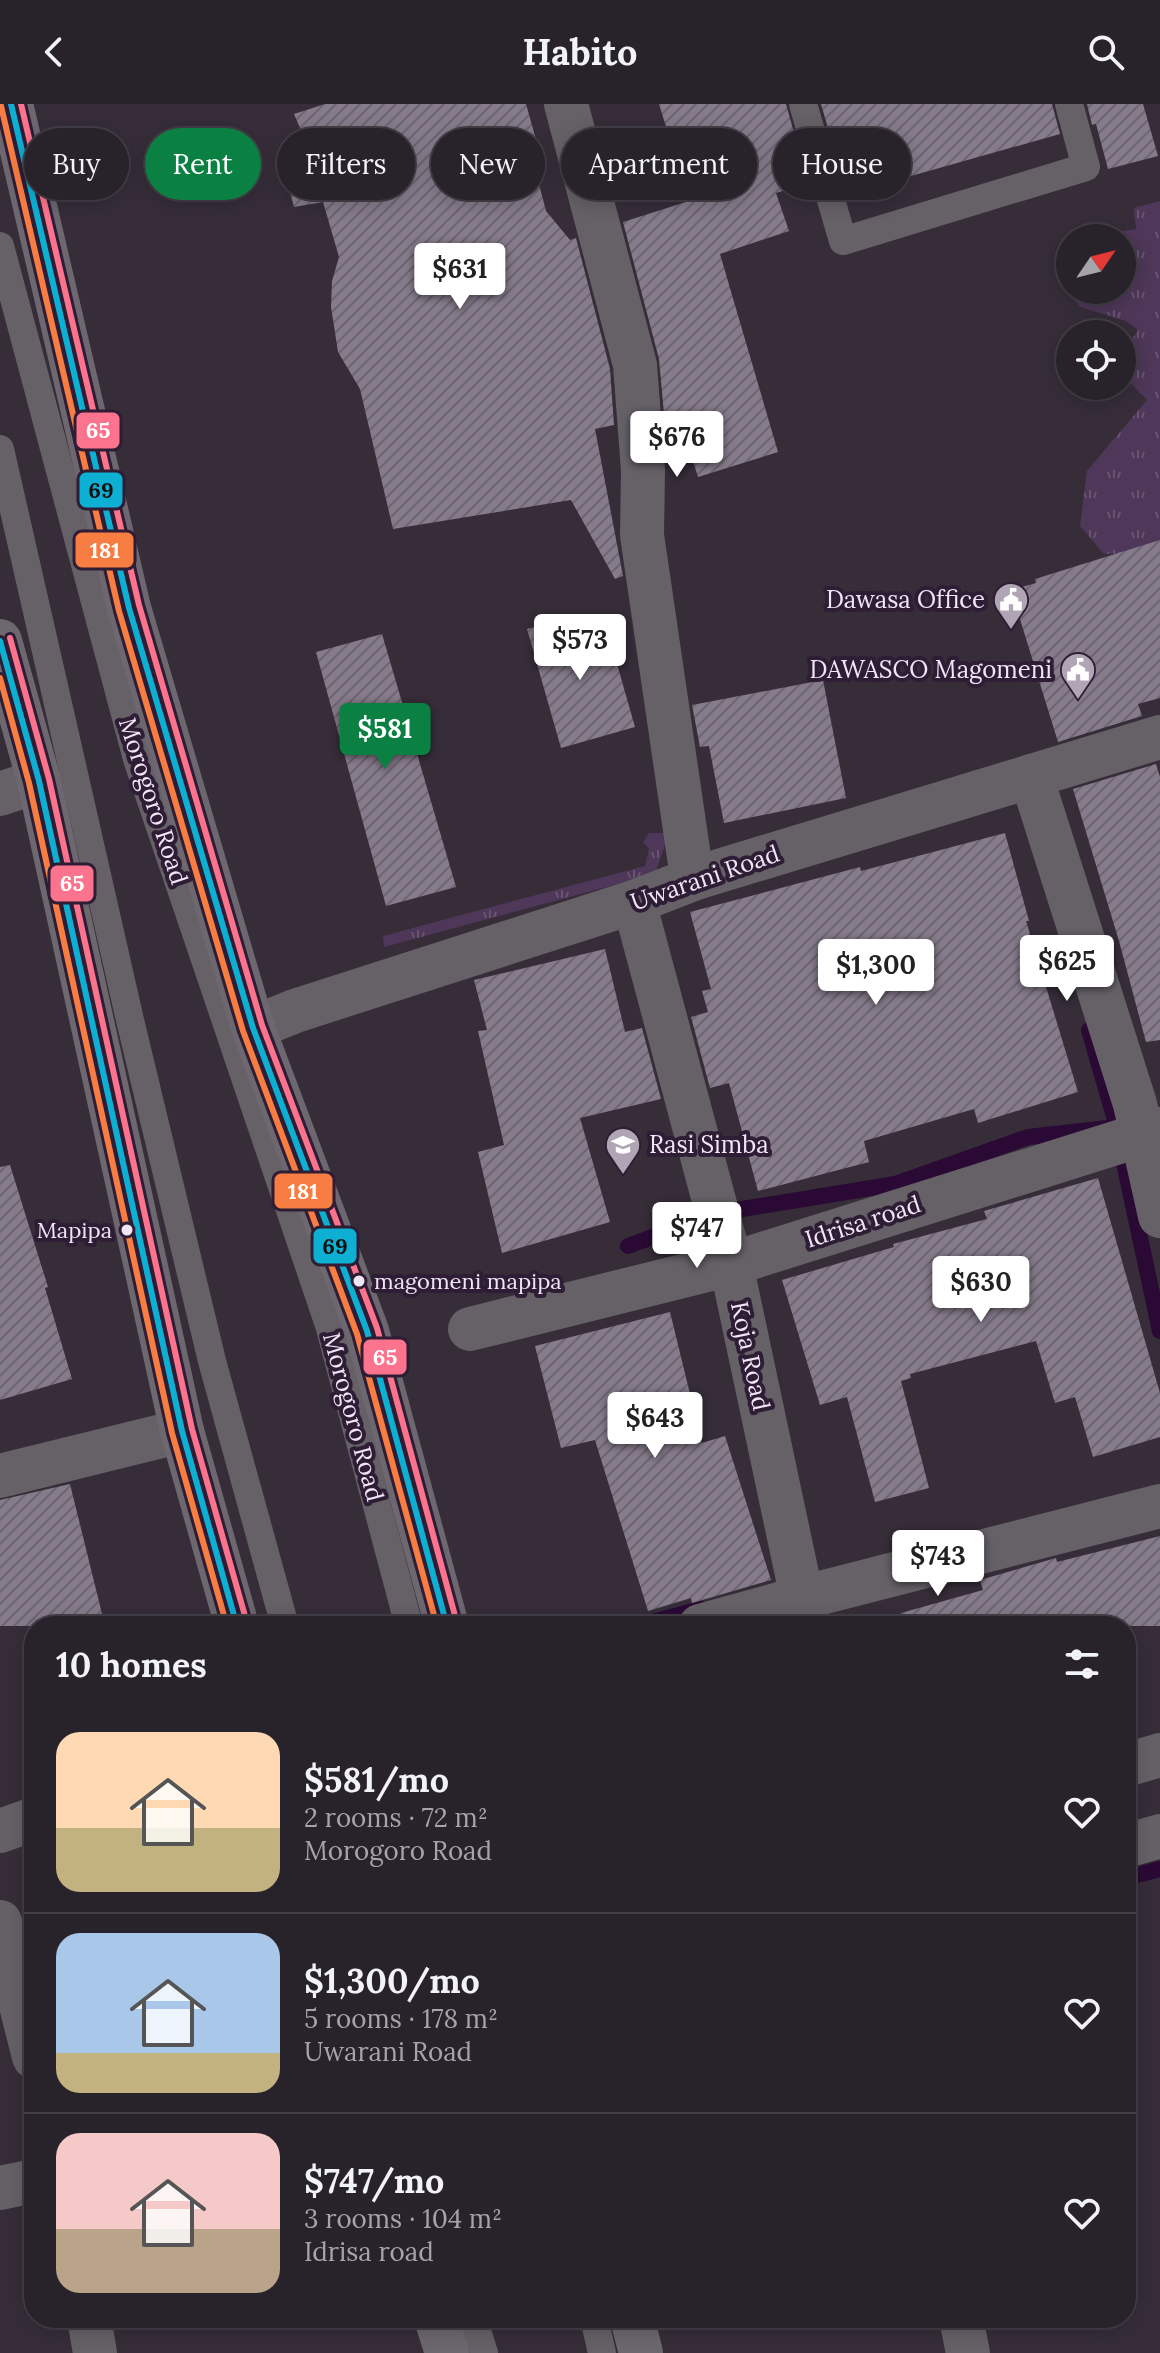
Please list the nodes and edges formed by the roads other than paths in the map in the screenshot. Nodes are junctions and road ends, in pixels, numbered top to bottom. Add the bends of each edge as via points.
1 (11, 104) edge
2 (566, 104) edge
3 (803, 104) edge
4 (1069, 104) edge
5 (0, 246) edge
6 (0, 449) edge
7 (0, 641) edge
8 (1160, 737) edge
9 (1031, 776) junction
10 (19, 788) edge
11 (696, 878) junction
12 (634, 902) junction
13 (253, 1028) junction
14 (1152, 1131) edge
15 (1160, 1216) edge
16 (731, 1264) junction
17 (470, 1329) dead end
18 (182, 1431) junction
19 (0, 1476) edge
20 (1160, 1506) edge
21 (804, 1612) edge
22 (234, 1616) edge
23 (282, 1616) edge
24 (406, 1616) edge
25 (444, 1616) edge
26 (774, 1616) edge
27 (1160, 1755) edge
28 (1136, 1762) edge
29 (24, 1823) edge
30 (0, 1831) edge
31 (1160, 1836) edge
32 (1136, 1843) edge
33 (0, 1922) edge
34 (24, 2017) edge
35 (24, 2183) edge
36 (0, 2188) edge
37 (91, 2328) edge
38 (439, 2328) edge
39 (476, 2328) edge
40 (596, 2328) edge
41 (635, 2328) edge
42 (963, 2328) edge
43 (95, 2353) edge
44 (447, 2353) edge
45 (484, 2353) edge
46 (602, 2353) edge
47 (641, 2353) edge
48 (968, 2353) edge

1 - 13 highway, Morogoro Road via 129,608
2 - 11 street via 635,365 642,535
3 - 4 lane via 843,241 1086,167
5 - 24 lane, Morogoro Road via 137,759 329,1325
6 - 23 lane via 193,1284
7 - 10 highway
8 - 9 street, Uwarani Road
9 - 11 street, Uwarani Road
9 - 14 street
10 - 18 highway
11 - 12 street, Uwarani Road
12 - 13 street, Uwarani Road
12 - 16 street, Koja Road
13 - 25 highway, Morogoro Road via 367,1331
14 - 15 street
14 - 16 street, Idrisa road
16 - 17 street, Idrisa road
16 - 21 street, Koja Road
18 - 19 street
18 - 22 highway
20 - 21 street
21 - 26 street
27 - 28 street
29 - 30 street
31 - 32 street
33 - 34 street
35 - 36 street
37 - 43 street
38 - 44 highway
39 - 45 lane
40 - 46 lane
41 - 47 highway
42 - 48 street

